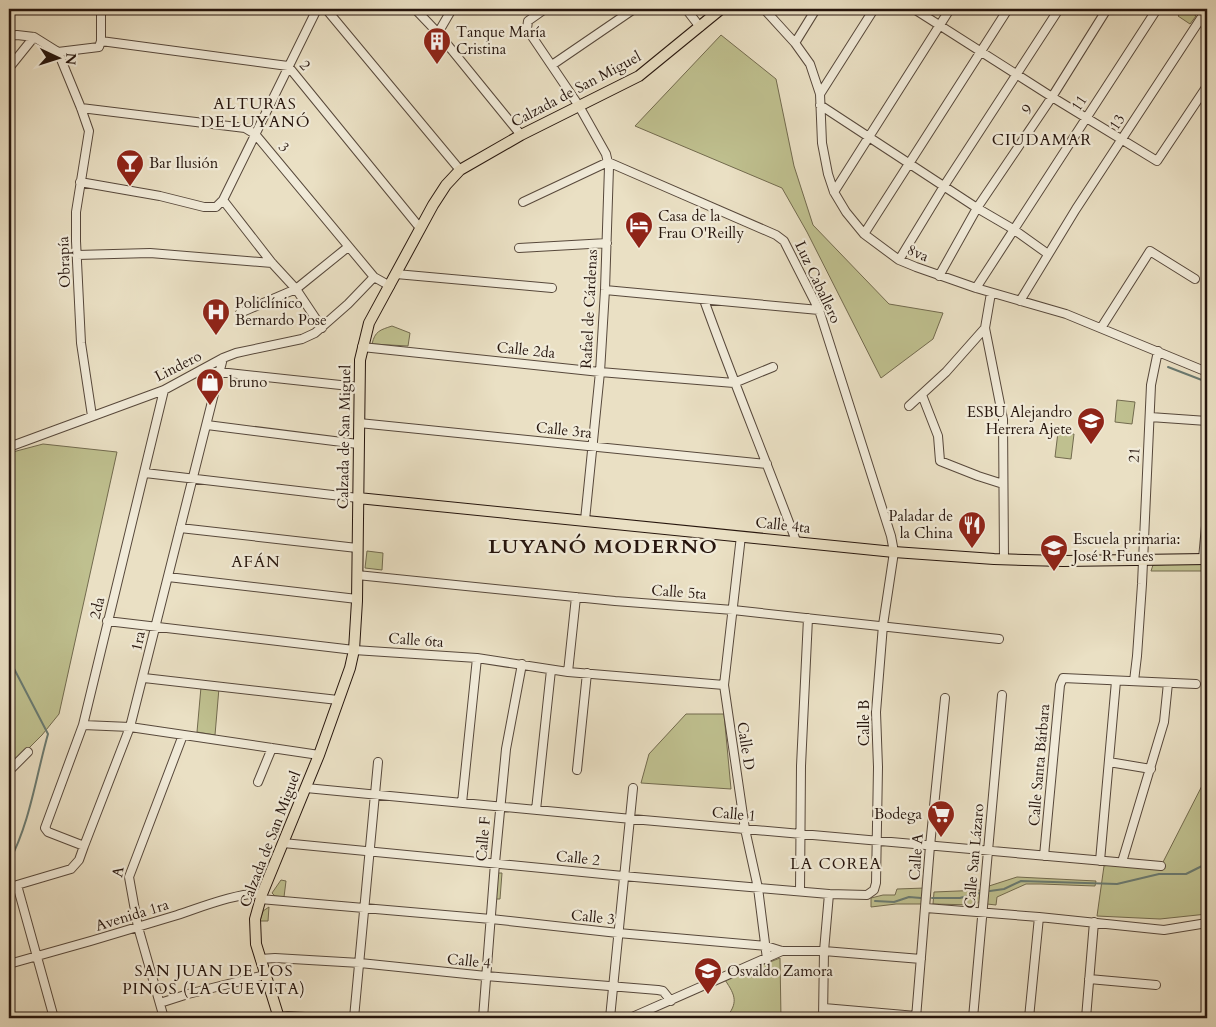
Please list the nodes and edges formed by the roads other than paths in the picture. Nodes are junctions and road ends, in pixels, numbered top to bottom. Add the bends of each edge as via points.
1 (101, 9) edge
2 (317, 9) edge
3 (326, 9) edge
4 (415, 9) edge
5 (452, 9) edge
6 (545, 9) edge
7 (634, 9) edge
8 (686, 9) edge
9 (721, 9) edge
10 (764, 9) edge
11 (816, 9) edge
12 (874, 9) edge
13 (914, 9) edge
14 (950, 9) edge
15 (1008, 9) edge
16 (1059, 9) edge
17 (1107, 9) edge
18 (1157, 9) edge
19 (1205, 11) edge
20 (940, 25) junction
21 (700, 27) junction
22 (438, 34) junction
23 (9, 36) edge
24 (34, 37) junction
25 (100, 44) junction
26 (795, 44) junction
27 (981, 51) junction
28 (58, 52) junction
29 (552, 65) junction
30 (288, 66) junction
31 (9, 68) edge
32 (1016, 74) junction
33 (1207, 86) edge
34 (820, 94) junction
35 (1052, 97) junction
36 (820, 105) junction
37 (579, 106) junction
38 (82, 108) junction
39 (1086, 118) junction
40 (255, 134) junction
41 (521, 135) junction
42 (868, 137) junction
43 (1122, 140) junction
44 (608, 162) junction
45 (909, 164) junction
46 (460, 170) junction
47 (80, 182) junction
48 (944, 186) junction
49 (834, 192) junction
50 (223, 200) junction
51 (523, 202) dead end
52 (977, 208) junction
53 (420, 228) junction
54 (1013, 229) junction
55 (864, 234) junction
56 (607, 243) junction
57 (348, 247) junction
58 (519, 248) dead end
59 (1048, 254) junction
60 (77, 256) junction
61 (899, 260) junction
62 (272, 263) junction
63 (396, 274) junction
64 (939, 276) junction
65 (374, 278) junction
66 (1195, 279) dead end
67 (390, 286) junction
68 (296, 288) junction
69 (552, 288) dead end
70 (976, 288) junction
71 (605, 290) junction
72 (992, 292) junction
73 (704, 300) junction
74 (1020, 301) junction
75 (820, 310) junction
76 (240, 313) dead end
77 (322, 328) junction
78 (986, 328) junction
79 (1101, 328) junction
80 (362, 347) junction
81 (1158, 352) junction
82 (223, 358) junction
83 (773, 366) dead end
84 (201, 370) junction
85 (600, 372) junction
86 (1207, 372) edge
87 (220, 373) junction
88 (734, 383) junction
89 (359, 387) junction
90 (164, 390) junction
91 (922, 395) junction
92 (909, 406) dead end
93 (92, 416) junction
94 (1150, 417) junction
95 (1207, 422) edge
96 (359, 423) junction
97 (207, 425) junction
98 (358, 444) junction
99 (9, 447) edge
100 (592, 447) junction
101 (767, 464) junction
102 (145, 473) junction
103 (192, 478) junction
104 (1003, 484) junction
105 (358, 498) junction
106 (1207, 515) edge
107 (586, 520) junction
108 (180, 528) junction
109 (741, 536) junction
110 (796, 541) junction
111 (358, 548) junction
112 (894, 552) junction
113 (1205, 559) edge
114 (1004, 560) junction
115 (1142, 561) junction
116 (357, 574) junction
117 (168, 577) junction
118 (576, 597) junction
119 (357, 600) junction
120 (733, 610) junction
121 (808, 618) junction
122 (107, 621) junction
123 (883, 625) junction
124 (156, 628) junction
125 (999, 639) dead end
126 (354, 650) junction
127 (477, 658) junction
128 (522, 664) junction
129 (551, 670) junction
130 (568, 672) junction
131 (587, 674) junction
132 (144, 678) junction
133 (1116, 681) junction
134 (1134, 681) junction
135 (1168, 683) junction
136 (1196, 684) dead end
137 (724, 685) junction
138 (1002, 695) dead end
139 (945, 698) dead end
140 (338, 700) junction
141 (83, 725) junction
142 (130, 727) junction
143 (183, 735) junction
144 (272, 748) junction
145 (28, 752) dead end
146 (319, 755) junction
147 (378, 762) dead end
148 (1108, 762) junction
149 (1151, 769) junction
150 (577, 770) dead end
151 (9, 771) edge
152 (258, 782) dead end
153 (306, 788) junction
154 (633, 788) dead end
155 (375, 794) junction
156 (462, 803) junction
157 (500, 806) junction
158 (536, 810) junction
159 (629, 819) junction
160 (745, 829) junction
161 (800, 834) junction
162 (876, 840) junction
163 (283, 843) junction
164 (84, 846) junction
165 (930, 846) junction
166 (988, 851) junction
167 (370, 852) junction
168 (1044, 856) junction
169 (1100, 861) junction
170 (1122, 862) junction
171 (495, 863) junction
172 (1160, 866) dead end
173 (623, 876) junction
174 (758, 888) junction
175 (800, 891) junction
176 (829, 894) junction
177 (871, 894) joint
178 (261, 896) junction
179 (364, 908) junction
180 (926, 908) junction
181 (982, 913) junction
182 (1039, 917) junction
183 (491, 919) junction
184 (1094, 922) junction
185 (1207, 923) edge
186 (138, 928) junction
187 (618, 933) junction
188 (766, 946) junction
189 (782, 951) junction
190 (824, 951) junction
191 (36, 957) junction
192 (260, 959) junction
193 (767, 959) junction
194 (922, 959) junction
195 (360, 963) junction
196 (9, 964) edge
197 (265, 975) junction
198 (486, 976) junction
199 (1089, 979) junction
200 (1156, 985) dead end
201 (612, 987) junction
202 (671, 1001) junction
203 (160, 1003) junction
204 (824, 1008) junction
205 (639, 1016) edge
206 (278, 1017) edge
207 (916, 1017) edge
208 (54, 1018) edge
209 (164, 1018) edge
210 (324, 1018) edge
211 (354, 1018) edge
212 (483, 1018) edge
213 (610, 1018) edge
214 (630, 1018) edge
215 (823, 1018) edge
216 (973, 1018) edge
217 (1029, 1018) edge
218 (1086, 1018) edge

1 - 25 street
2 - 30 street
3 - 46 street
4 - 22 street
5 - 22 street
6 - 29 street, Rafael de Cárdenas via 528,21 527,28
7 - 29 street
8 - 21 street
9 - 21 main road, Calzada de San Miguel
10 - 26 street, 8va
11 - 26 street
12 - 34 street
13 - 20 street
14 - 20 street
15 - 27 street
16 - 32 street
17 - 35 street, 9
18 - 39 street, 11
19 - 43 street, 13
20 - 27 street
20 - 42 street
21 - 37 main road, Calzada de San Miguel via 639,76
22 - 41 street
23 - 24 street
24 - 28 street
24 - 31 street
25 - 28 street, 2
25 - 30 street, 2
26 - 34 street, 8va via 810,64
27 - 32 street
27 - 45 street
28 - 38 street, Obrapía
29 - 37 street, Rafael de Cárdenas
30 - 40 street
30 - 53 street, 2
32 - 35 street
32 - 48 street
33 - 43 street via 1156,161
34 - 36 street, 8va
35 - 39 street
35 - 52 street, 9
36 - 42 street
36 - 49 street, 8va via 822,142
37 - 41 main road, Calzada de San Miguel
37 - 44 street, Rafael de Cárdenas
38 - 40 street via 245,128
38 - 47 street, Obrapía via 89,131
39 - 43 street
39 - 54 street, 11
40 - 50 street
40 - 57 street, 3
41 - 46 main road, Calzada de San Miguel
42 - 45 street
42 - 49 street
43 - 59 street, 13
44 - 51 street
44 - 56 street, Rafael de Cárdenas
44 - 75 street, Luz Caballero via 776,235 784,241
45 - 48 street
45 - 55 street
46 - 53 main road, Calzada de San Miguel
47 - 50 street via 204,207 216,207
47 - 60 street, Obrapía via 76,212
48 - 52 street
48 - 61 street
49 - 55 street, 8va
50 - 62 street
52 - 54 street
52 - 64 street, 9
53 - 63 main road, Calzada de San Miguel
54 - 59 street
54 - 70 street, 11
55 - 61 street, 8va
56 - 58 street
56 - 71 street, Rafael de Cárdenas
57 - 65 street, 3
57 - 68 street
59 - 74 street, 13
60 - 62 street via 150,253
60 - 93 street, Obrapía via 81,343
61 - 64 street, 8va
62 - 68 street
63 - 67 main road, Calzada de San Miguel
63 - 69 street
64 - 70 street, 8va
65 - 67 street, 3
65 - 77 street, Lindero
66 - 79 street via 1150,251
67 - 80 main road, Calzada de San Miguel via 369,323
68 - 76 street
68 - 77 street
70 - 72 street, 8va
71 - 73 street
71 - 85 street, Rafael de Cárdenas
72 - 74 street, 8va
72 - 78 street
73 - 75 street
73 - 88 street
74 - 79 street, 8va
75 - 112 street, Luz Caballero
77 - 82 street, Lindero via 302,339
78 - 91 street
78 - 104 street via 1003,419
79 - 81 street, 8va
80 - 85 street, Calle 2da
80 - 89 main road, Calzada de San Miguel
81 - 86 street, 8va
81 - 94 street, 21 via 1151,385
82 - 84 street, Lindero
82 - 87 street, 1ra
83 - 88 street, Calle 2da
84 - 87 street
84 - 90 street, Lindero
85 - 88 street, Calle 2da
85 - 100 street, Rafael de Cárdenas
87 - 89 street
87 - 97 street, 1ra
88 - 101 street
89 - 96 main road, Calzada de San Miguel
90 - 93 street, Lindero
90 - 102 street, 2da
91 - 92 street
91 - 104 street via 938,436 940,461
93 - 99 street, Lindero
94 - 95 street
94 - 115 street, 21
96 - 98 main road, Calzada de San Miguel
96 - 100 street, Calle 3ra
97 - 98 street
97 - 103 street, 1ra
98 - 105 main road, Calzada de San Miguel
100 - 101 street, Calle 3ra
100 - 107 street, Rafael de Cárdenas
101 - 110 street
102 - 103 street
102 - 122 street, 2da
103 - 105 street
103 - 108 street, 1ra
104 - 114 street
105 - 107 main road, Calle 4ta
105 - 111 main road, Calzada de San Miguel
106 - 113 street
107 - 109 main road, Calle 4ta
108 - 111 street
108 - 117 street, 1ra
109 - 110 main road, Calle 4ta
109 - 120 street, Calle D
110 - 112 main road, Calle 4ta
111 - 116 main road, Calzada de San Miguel
112 - 114 main road, Calle 4ta
112 - 123 street, Calle B
113 - 115 main road, Calle 4ta
114 - 115 main road, Calle 4ta
115 - 134 street, 21
116 - 118 street, Calle 5ta
116 - 119 main road, Calzada de San Miguel
117 - 119 street
117 - 124 street, 1ra
118 - 120 street, Calle 5ta
118 - 130 street
119 - 126 main road, Calzada de San Miguel
120 - 121 street, Calle 5ta
120 - 137 street, Calle D
121 - 123 street, Calle 5ta
121 - 161 street
122 - 124 street, Calle 6ta
122 - 141 street, 2da
123 - 125 street, Calle 5ta
123 - 162 street, Calle B via 876,712
124 - 126 street, Calle 6ta
124 - 132 street, 1ra
126 - 127 street, Calle 6ta
126 - 140 main road, Calzada de San Miguel
127 - 128 street, Calle 6ta
127 - 156 street
128 - 129 street, Calle 6ta
128 - 157 street, Calle F via 506,749
129 - 130 street, Calle 6ta
129 - 158 street
130 - 131 street, Calle 6ta
131 - 137 street, Calle 6ta
131 - 150 street
132 - 140 street
132 - 142 street, 1ra
133 - 134 street
133 - 148 street
133 - 168 street, Calle Santa Bárbara via 1063,678 1060,685
134 - 135 street
135 - 136 street
135 - 149 street via 1164,722
137 - 160 street, Calle D
138 - 166 street, Calle San Lázaro
139 - 165 street, Calle A
140 - 146 main road, Calzada de San Miguel
141 - 142 street
141 - 164 street, 2da via 45,828
142 - 143 street
142 - 164 street, 1ra
143 - 144 street
143 - 186 street, A via 130,871 129,884
144 - 146 street
144 - 152 street
145 - 151 street
146 - 153 main road, Calzada de San Miguel
147 - 155 street
148 - 149 street
148 - 169 street
149 - 170 street
153 - 155 street, Calle 1
153 - 163 main road, Calzada de San Miguel
154 - 159 street
155 - 156 street, Calle 1
155 - 167 street
156 - 157 street, Calle 1
157 - 158 street, Calle 1
157 - 171 street, Calle F
158 - 159 street, Calle 1
159 - 160 street, Calle 1
159 - 173 street
160 - 161 street, Calle 1
160 - 174 street, Calle D
161 - 162 street, Calle 1
161 - 175 street
162 - 165 street, Calle 1
162 - 177 street, Calle B via 876,883
163 - 167 street, Calle 2
163 - 178 main road, Calzada de San Miguel
164 - 191 street, 1ra via 71,869 17,885
165 - 166 street, Calle 1
165 - 180 street, Calle A
166 - 168 street, Calle 1
166 - 181 street, Calle San Lázaro
167 - 171 street, Calle 2
167 - 179 street
168 - 169 street, Calle 1
169 - 170 street, Calle 1
170 - 172 street, Calle 1
171 - 173 street, Calle 2
171 - 183 street, Calle F
173 - 174 street, Calle 2
173 - 187 street
174 - 175 street, Calle 2
174 - 188 street, Calle D
175 - 176 street, Calle 2
176 - 177 street, Calle 2
176 - 190 street
178 - 179 street, Calle 3
178 - 186 street, Avenida 1ra via 253,894 232,898
178 - 192 main road, Calzada de San Miguel via 254,927
179 - 183 street, Calle 3
179 - 195 street
180 - 181 street
180 - 194 street, Calle A
181 - 182 street
181 - 216 street, Calle San Lázaro
182 - 184 street
182 - 217 street
183 - 187 street, Calle 3
183 - 198 street, Calle F
184 - 185 street via 1164,930
184 - 199 street
186 - 191 street, Avenida 1ra
186 - 203 street, A
187 - 188 street, Calle 3
187 - 201 street
188 - 189 street, Calle 3
188 - 193 street, Calle D
189 - 190 street, Calle 3
189 - 193 street
190 - 194 street, Calle 3
190 - 204 street
191 - 196 street, Avenida 1ra
191 - 208 street
192 - 195 street, Calle 4
192 - 197 main road, Calzada de San Miguel
193 - 202 street
194 - 207 street, Calle A
195 - 198 street, Calle 4
195 - 211 street
197 - 203 street
197 - 206 main road, Calzada de San Miguel
198 - 201 street, Calle 4
198 - 212 street, Calle F
199 - 200 street
199 - 218 street
201 - 202 street, Calle 4 via 664,991
201 - 213 street
202 - 205 street
203 - 209 street, A
204 - 207 street
204 - 215 street
205 - 214 street
206 - 210 street

